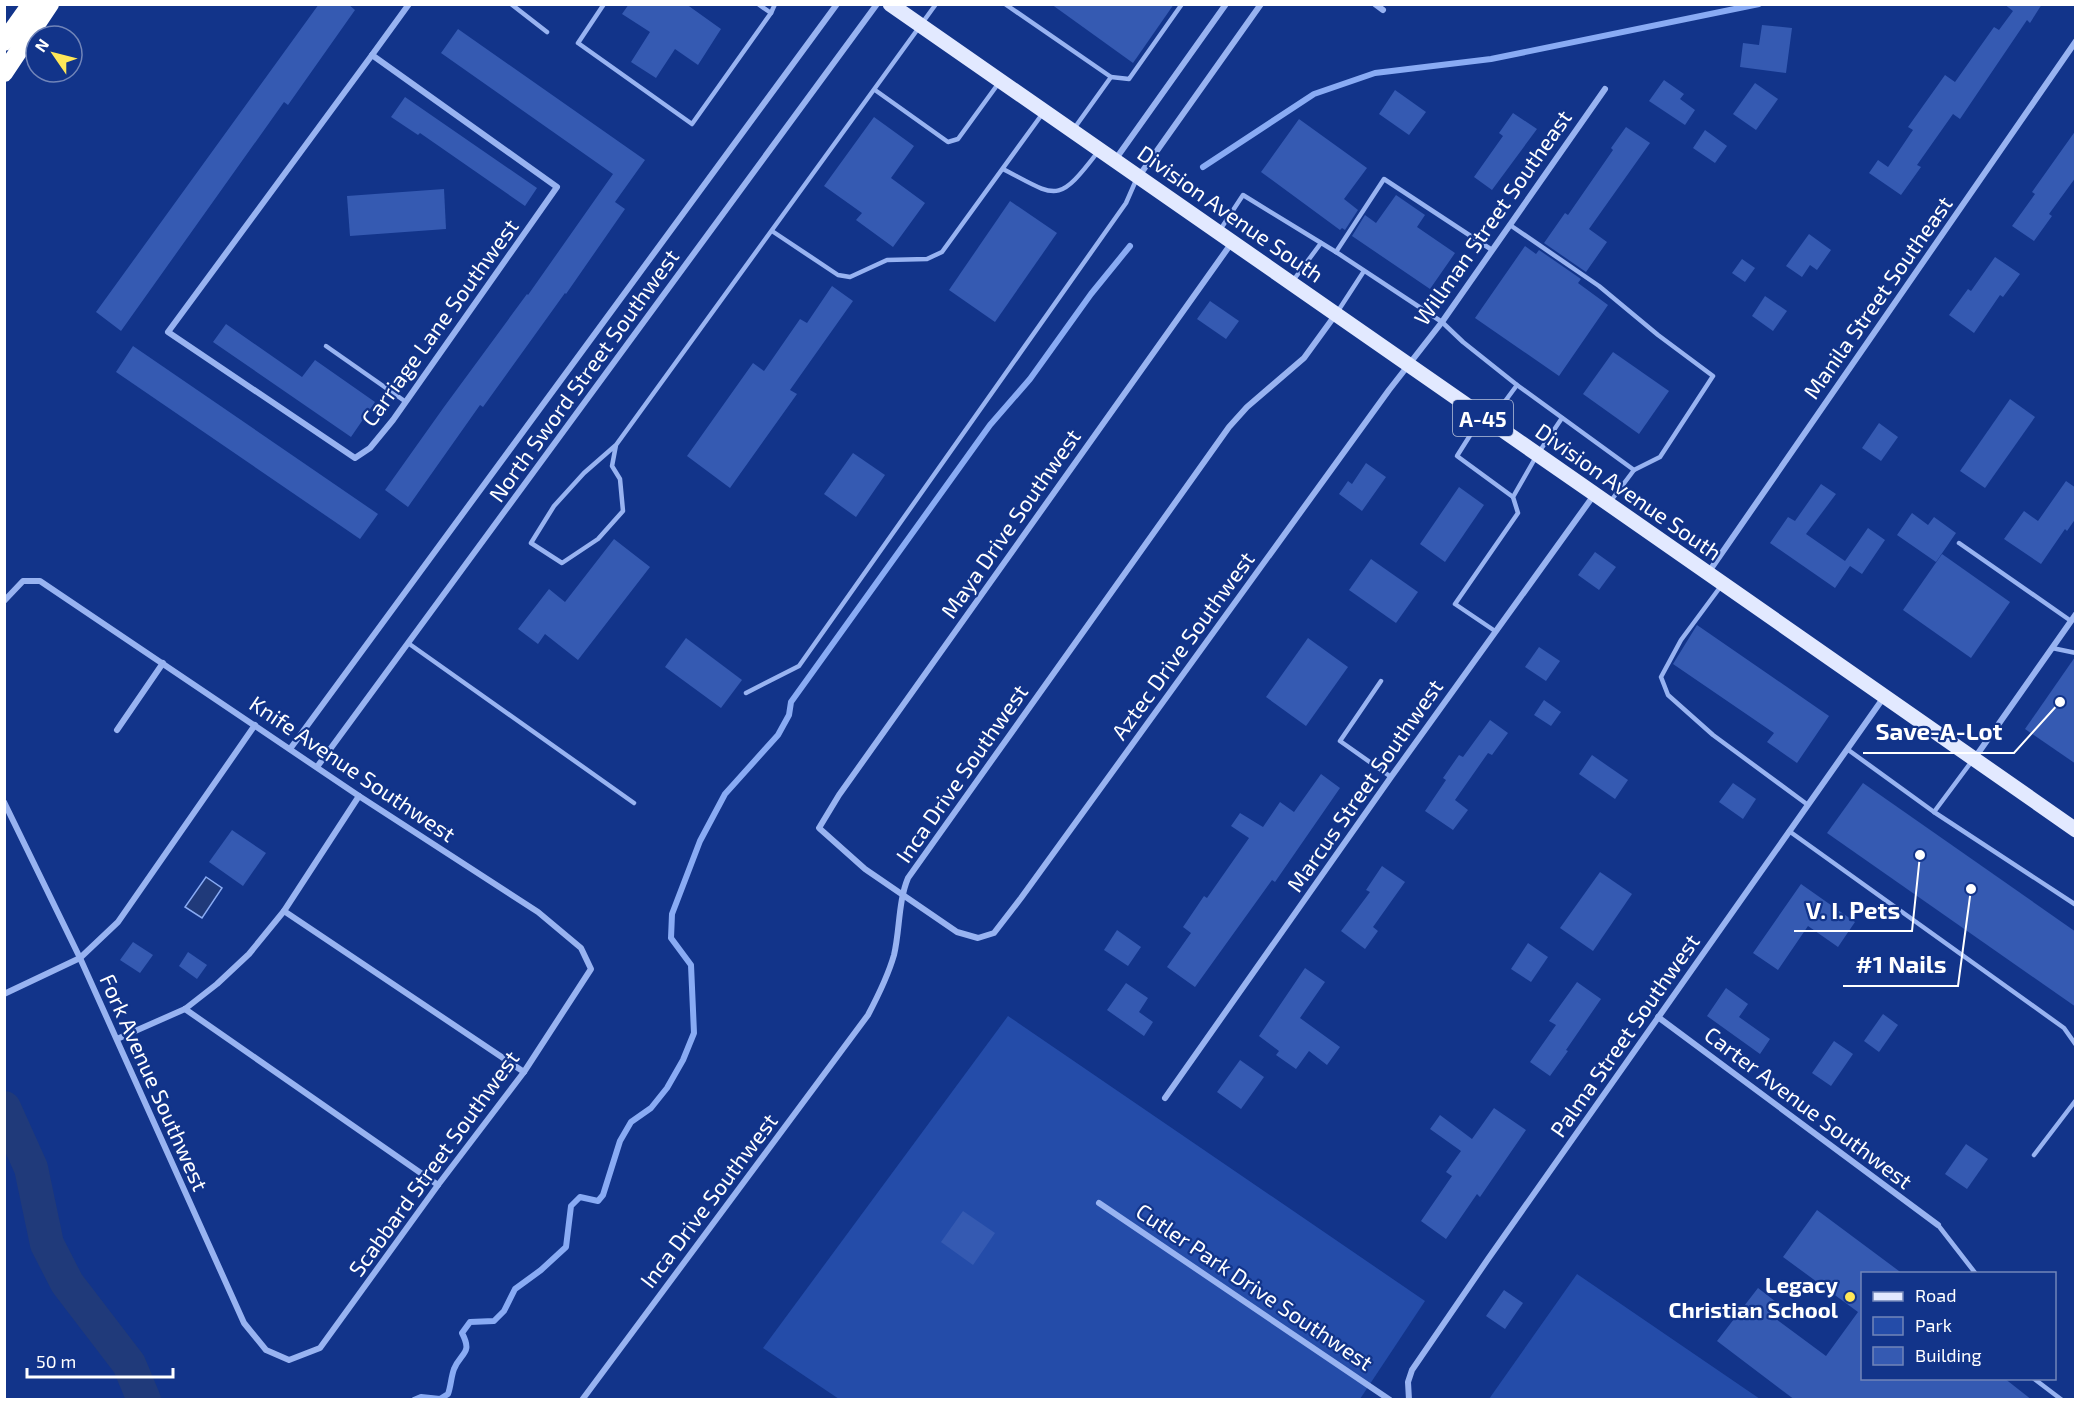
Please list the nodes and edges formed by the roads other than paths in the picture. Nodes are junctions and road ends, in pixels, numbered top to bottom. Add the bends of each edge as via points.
1 (31, 4) edge
2 (50, 4) edge
3 (409, 4) edge
4 (511, 4) edge
5 (604, 4) edge
6 (758, 4) edge
7 (775, 4) edge
8 (837, 4) edge
9 (877, 4) edge
10 (890, 4) edge
11 (936, 4) edge
12 (1005, 4) edge
13 (1182, 4) edge
14 (1226, 4) edge
15 (1261, 4) edge
16 (1375, 4) edge
17 (1383, 10) dead end
18 (771, 13) junction
19 (921, 26) junction
20 (548, 32) dead end
21 (2076, 41) edge
22 (4, 42) edge
23 (372, 55) junction
24 (4, 73) edge
25 (1110, 77) junction
26 (1001, 80) junction
27 (1605, 89) dead end
28 (875, 90) junction
29 (1044, 110) junction
30 (1072, 131) junction
31 (1099, 149) junction
32 (1115, 160) junction
33 (1002, 169) junction
34 (1138, 176) junction
35 (1510, 225) junction
36 (772, 231) junction
37 (1219, 231) junction
38 (1233, 241) junction
39 (1321, 243) junction
40 (1492, 250) junction
41 (1336, 252) junction
42 (1364, 271) junction
43 (1292, 282) junction
44 (1336, 314) junction
45 (1442, 322) junction
46 (326, 346) dead end
47 (1408, 364) junction
48 (1517, 385) junction
49 (406, 402) junction
50 (1562, 418) junction
51 (1486, 419) junction
52 (616, 445) junction
53 (1537, 455) junction
54 (1634, 470) junction
55 (1594, 494) junction
56 (1513, 497) junction
57 (1609, 504) junction
58 (1959, 543) dead end
59 (1708, 574) junction
60 (1723, 584) junction
61 (4, 601) edge
62 (2076, 614) edge
63 (2071, 621) junction
64 (1496, 631) junction
65 (408, 643) junction
66 (2052, 648) junction
67 (2076, 653) edge
68 (163, 663) junction
69 (1381, 681) dead end
70 (746, 693) dead end
71 (1884, 696) junction
72 (255, 725) junction
73 (117, 730) dead end
74 (290, 749) junction
75 (1847, 749) junction
76 (1974, 759) junction
77 (317, 767) junction
78 (1391, 777) junction
79 (359, 796) junction
80 (4, 802) edge
81 (634, 803) dead end
82 (1808, 805) junction
83 (1934, 812) junction
84 (2076, 830) edge
85 (1789, 831) junction
86 (903, 895) junction
87 (2076, 905) edge
88 (284, 911) junction
89 (80, 958) junction
90 (591, 969) joint
91 (4, 994) edge
92 (185, 1009) junction
93 (1658, 1017) junction
94 (117, 1039) junction
95 (2076, 1045) edge
96 (524, 1072) junction
97 (1165, 1098) dead end
98 (2076, 1100) edge
99 (2034, 1155) dead end
100 (438, 1185) junction
101 (1099, 1203) dead end
102 (1938, 1225) joint
103 (1974, 1272) edge
104 (290, 1360) joint
105 (2036, 1380) edge
106 (582, 1400) edge
107 (1390, 1400) edge
108 (1409, 1400) edge
109 (2062, 1400) edge

1 - 22 highway
2 - 24 highway
3 - 23 street, Carriage Lane Southwest
4 - 20 lane
5 - 18 lane via 578,43 692,124
6 - 18 lane
7 - 18 lane
8 - 74 street, North Sword Street Southwest
9 - 65 street, North Sword Street Southwest
10 - 19 main road, Division Avenue South / A-45
11 - 19 lane
12 - 25 lane
13 - 25 lane via 1129,79
14 - 32 street
15 - 34 street
16 - 17 street
19 - 26 main road, Division Avenue South / A-45
19 - 28 lane
21 - 59 street, Manila Street Southeast
23 - 49 street, Carriage Lane Southwest via 557,187
23 - 49 street, Carriage Lane Southwest via 168,332 355,458 370,448
25 - 30 lane
26 - 28 lane via 958,139 948,142
26 - 29 main road, Division Avenue South / A-45
27 - 35 street, Willman Street Southeast
28 - 36 lane
29 - 30 main road, Division Avenue South / A-45
29 - 33 lane
30 - 31 main road, Division Avenue South / A-45
31 - 32 main road, Division Avenue South / A-45
31 - 33 lane via 1069,188 1058,191 1048,192
32 - 34 main road, Division Avenue South / A-45
33 - 36 lane via 942,252 927,260 887,260 850,277 838,275
34 - 37 main road, Division Avenue South / A-45
34 - 70 lane via 1126,203 799,666
35 - 40 street, Willman Street Southeast
35 - 54 lane via 1599,286 1713,376 1660,457
36 - 52 lane
37 - 38 main road, Division Avenue South / A-45
37 - 39 lane via 1243,195
38 - 43 main road, Division Avenue South / A-45
38 - 86 street, Maya Drive Southwest via 819,828 865,869
39 - 41 lane
39 - 43 lane
40 - 41 lane via 1384,179
40 - 45 street, Willman Street Southeast
41 - 42 lane
42 - 44 lane
42 - 45 lane
43 - 44 main road, Division Avenue South / A-45
44 - 47 main road, Division Avenue South / A-45
44 - 86 street, Inca Drive Southwest via 1304,358 1247,407 1229,428 908,878
45 - 47 street, Willman Street Southeast
45 - 48 lane
46 - 49 lane
47 - 51 main road, Division Avenue South / A-45
47 - 86 street, Aztec Drive Southwest via 994,933 978,938 957,932
48 - 50 lane
48 - 51 lane
50 - 53 lane
50 - 54 lane
51 - 53 main road, Division Avenue South / A-45
51 - 56 lane via 1456,456
52 - 52 lane via 554,506 531,543 562,564 598,539 623,512 620,479 612,466
53 - 55 main road, Division Avenue South / A-45
53 - 56 lane
54 - 57 lane
55 - 57 main road, Division Avenue South / A-45
55 - 64 street, Marcus Street Southwest
56 - 64 lane via 1518,513 1455,604
57 - 59 main road, Division Avenue South / A-45
58 - 63 lane
59 - 60 main road, Division Avenue South / A-45
60 - 71 main road, Division Avenue South / A-45
60 - 82 lane via 1681,640 1661,677 1668,695 1713,735
61 - 68 street, Knife Avenue Southwest via 23,581 40,581
62 - 63 street
63 - 66 street
64 - 78 street, Marcus Street Southwest
65 - 77 street, North Sword Street Southwest
65 - 81 lane
66 - 67 lane
66 - 76 street
68 - 72 street, Knife Avenue Southwest
68 - 73 street
69 - 78 lane via 1340,741
71 - 75 street, Palma Street Southwest
71 - 76 main road, Division Avenue South / A-45
72 - 74 street, Knife Avenue Southwest
72 - 89 street via 118,922
74 - 77 street, Knife Avenue Southwest
75 - 82 street, Palma Street Southwest
75 - 83 lane
76 - 83 lane
76 - 84 main road, Division Avenue South / A-45
77 - 79 street, Knife Avenue Southwest
78 - 97 street, Marcus Street Southwest
79 - 88 street
79 - 90 street, Knife Avenue Southwest via 538,912 581,948
80 - 89 street, Fork Avenue Southwest
82 - 85 street, Palma Street Southwest
83 - 87 lane
85 - 93 street, Palma Street Southwest
85 - 95 lane via 2064,1028
86 - 106 street, Inca Drive Southwest via 894,954 868,1015
88 - 92 street via 249,954
88 - 96 street
89 - 91 street
89 - 94 street, Fork Avenue Southwest
90 - 96 street, Scabbard Street Southwest
92 - 94 street
92 - 100 street
93 - 102 street, Carter Avenue Southwest
93 - 108 street, Palma Street Southwest via 1412,1370
94 - 104 street, Fork Avenue Southwest via 244,1323 266,1350
96 - 100 street, Scabbard Street Southwest
98 - 99 lane
100 - 104 street, Scabbard Street Southwest via 320,1348
101 - 107 street, Cutler Park Drive Southwest
102 - 103 lane
105 - 109 lane

